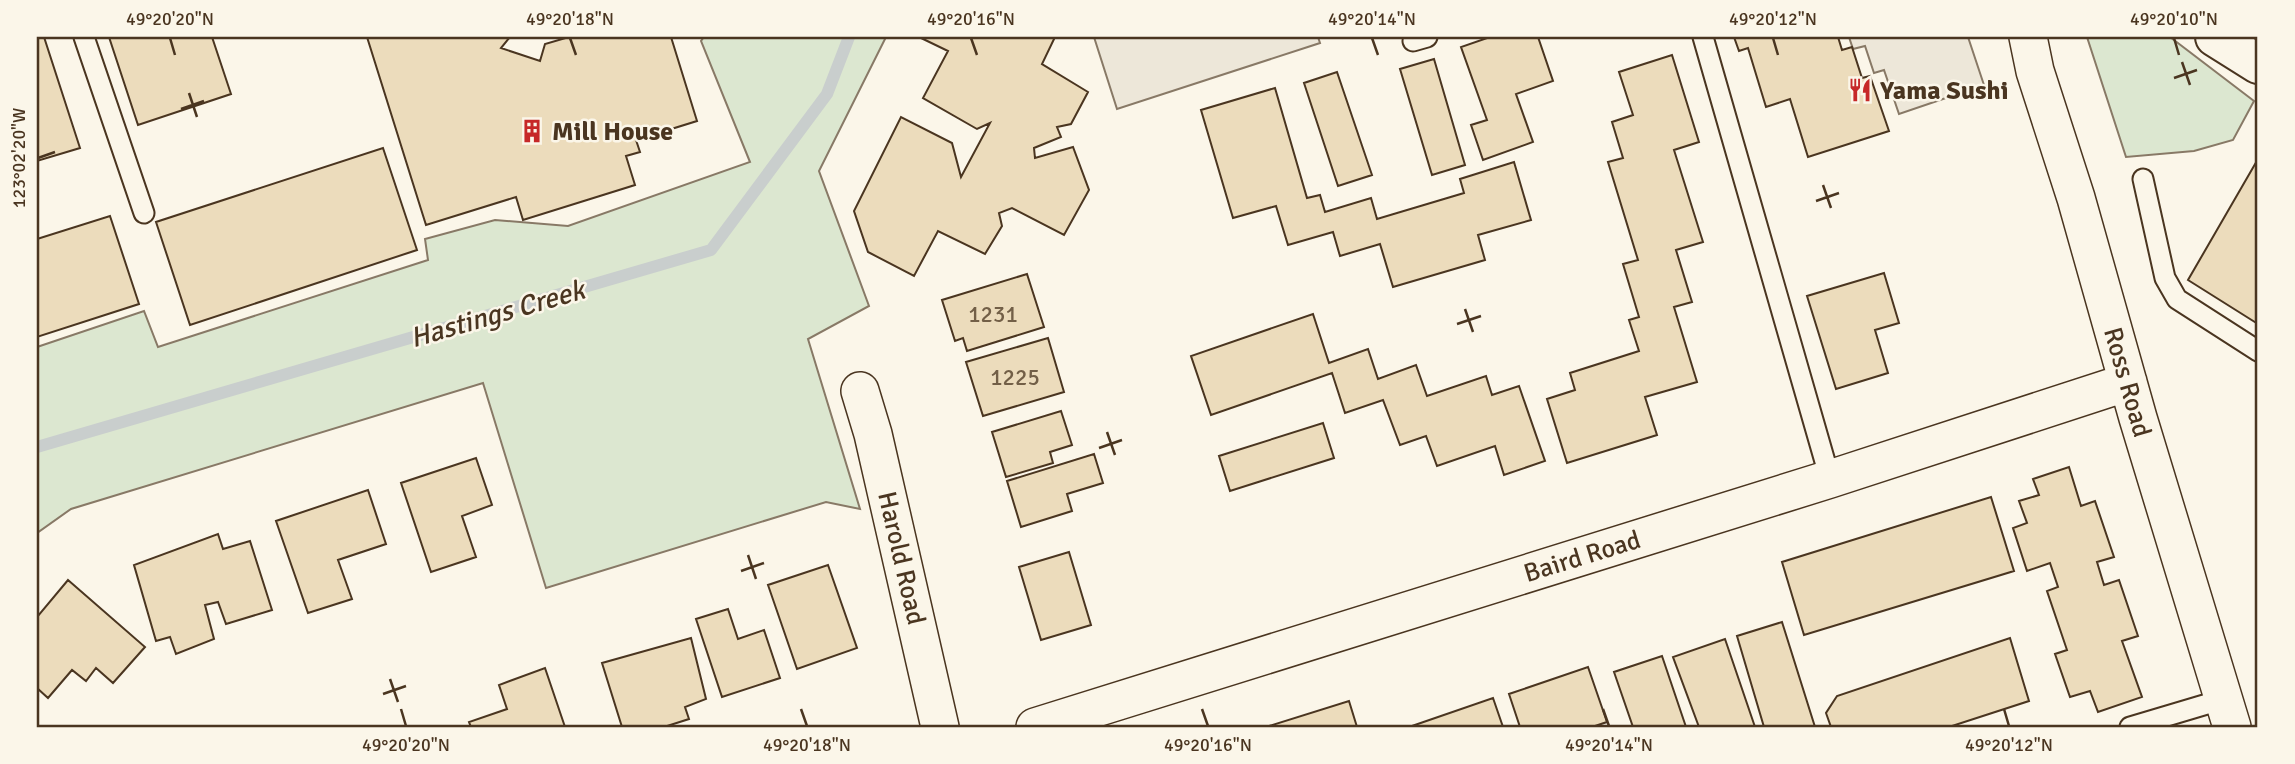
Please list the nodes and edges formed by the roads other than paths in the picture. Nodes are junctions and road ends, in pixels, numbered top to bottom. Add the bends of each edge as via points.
1 (84, 37) edge
2 (1703, 37) edge
3 (2028, 37) edge
4 (2143, 179) dead end
5 (144, 213) dead end
6 (2258, 351) edge
7 (2128, 382) junction
8 (860, 391) dead end
9 (1830, 479) junction
10 (2228, 713) edge
11 (940, 727) edge
12 (1035, 727) edge
13 (2130, 727) edge

1 - 5 lane
2 - 9 lane
3 - 7 street, Ross Road
4 - 6 lane via 2165,278 2177,299
7 - 9 street, Baird Road
7 - 10 street, Ross Road
8 - 11 street, Harold Road
9 - 12 street, Baird Road
10 - 13 lane

